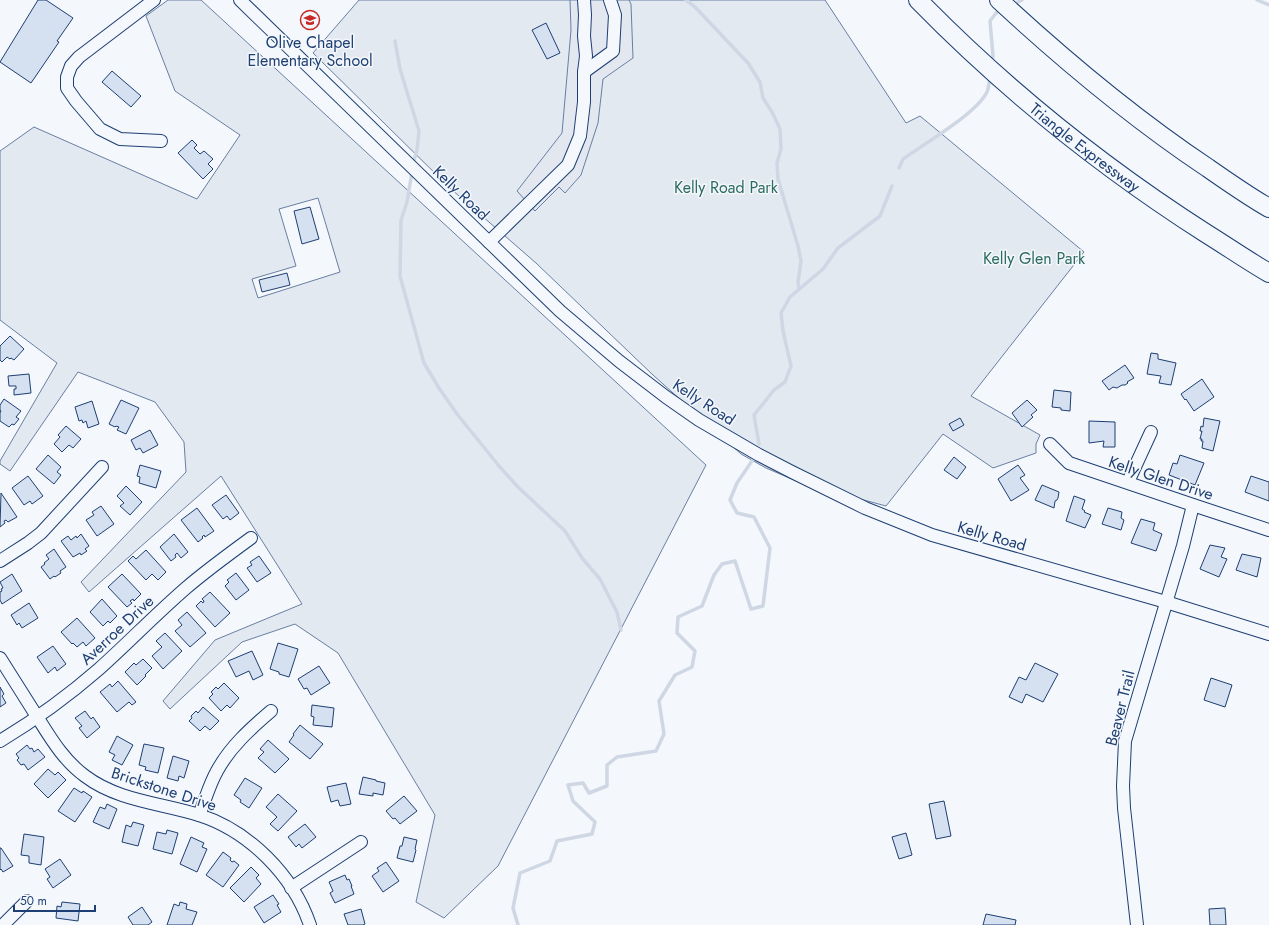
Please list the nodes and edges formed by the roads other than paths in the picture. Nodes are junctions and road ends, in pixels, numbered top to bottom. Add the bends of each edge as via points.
1 (154, 0) edge
2 (240, 0) edge
3 (584, 0) edge
4 (610, 0) edge
5 (918, 0) edge
6 (998, 0) edge
7 (584, 72) junction
8 (161, 141) dead end
9 (1269, 208) edge
10 (489, 242) junction
11 (1269, 273) edge
12 (1151, 432) dead end
13 (1050, 444) dead end
14 (102, 467) dead end
15 (1128, 482) junction
16 (1193, 506) junction
17 (1269, 530) edge
18 (251, 538) dead end
19 (0, 561) edge
20 (1166, 602) junction
21 (1269, 634) edge
22 (0, 658) edge
23 (271, 711) dead end
24 (37, 717) junction
25 (0, 741) edge
26 (199, 815) junction
27 (361, 842) dead end
28 (291, 888) junction
29 (27, 901) dead end
30 (3, 925) edge
31 (310, 925) edge
32 (1137, 925) edge

1 - 8 street via 78,57 67,77 67,88 100,129 120,139
2 - 10 street, Kelly Road
3 - 7 street
4 - 7 street via 615,15 613,51
5 - 11 highway, Triangle Expressway via 1020,96 1097,158 1192,225
6 - 9 highway via 1096,85 1180,149
7 - 10 street via 580,136 568,166
10 - 20 street, Kelly Road via 560,311 619,361 699,420 759,455 865,508 932,535
12 - 15 street
13 - 15 street, Kelly Glen Drive via 1069,463
14 - 19 street via 41,533
15 - 16 street, Kelly Glen Drive
16 - 17 street, Kelly Glen Drive
16 - 20 street, Beaver Trail
18 - 24 street, Averroe Drive via 185,588 74,690
20 - 21 street, Kelly Road
20 - 32 street, Beaver Trail via 1125,741 1124,808
22 - 24 street, Brickstone Drive
23 - 26 street via 244,735 216,772
24 - 25 street, Averroe Drive
24 - 26 street, Brickstone Drive via 66,758 97,784 131,798
26 - 28 street, Brickstone Drive via 247,840 269,860
27 - 28 street
28 - 31 street, Brickstone Drive
29 - 30 street

